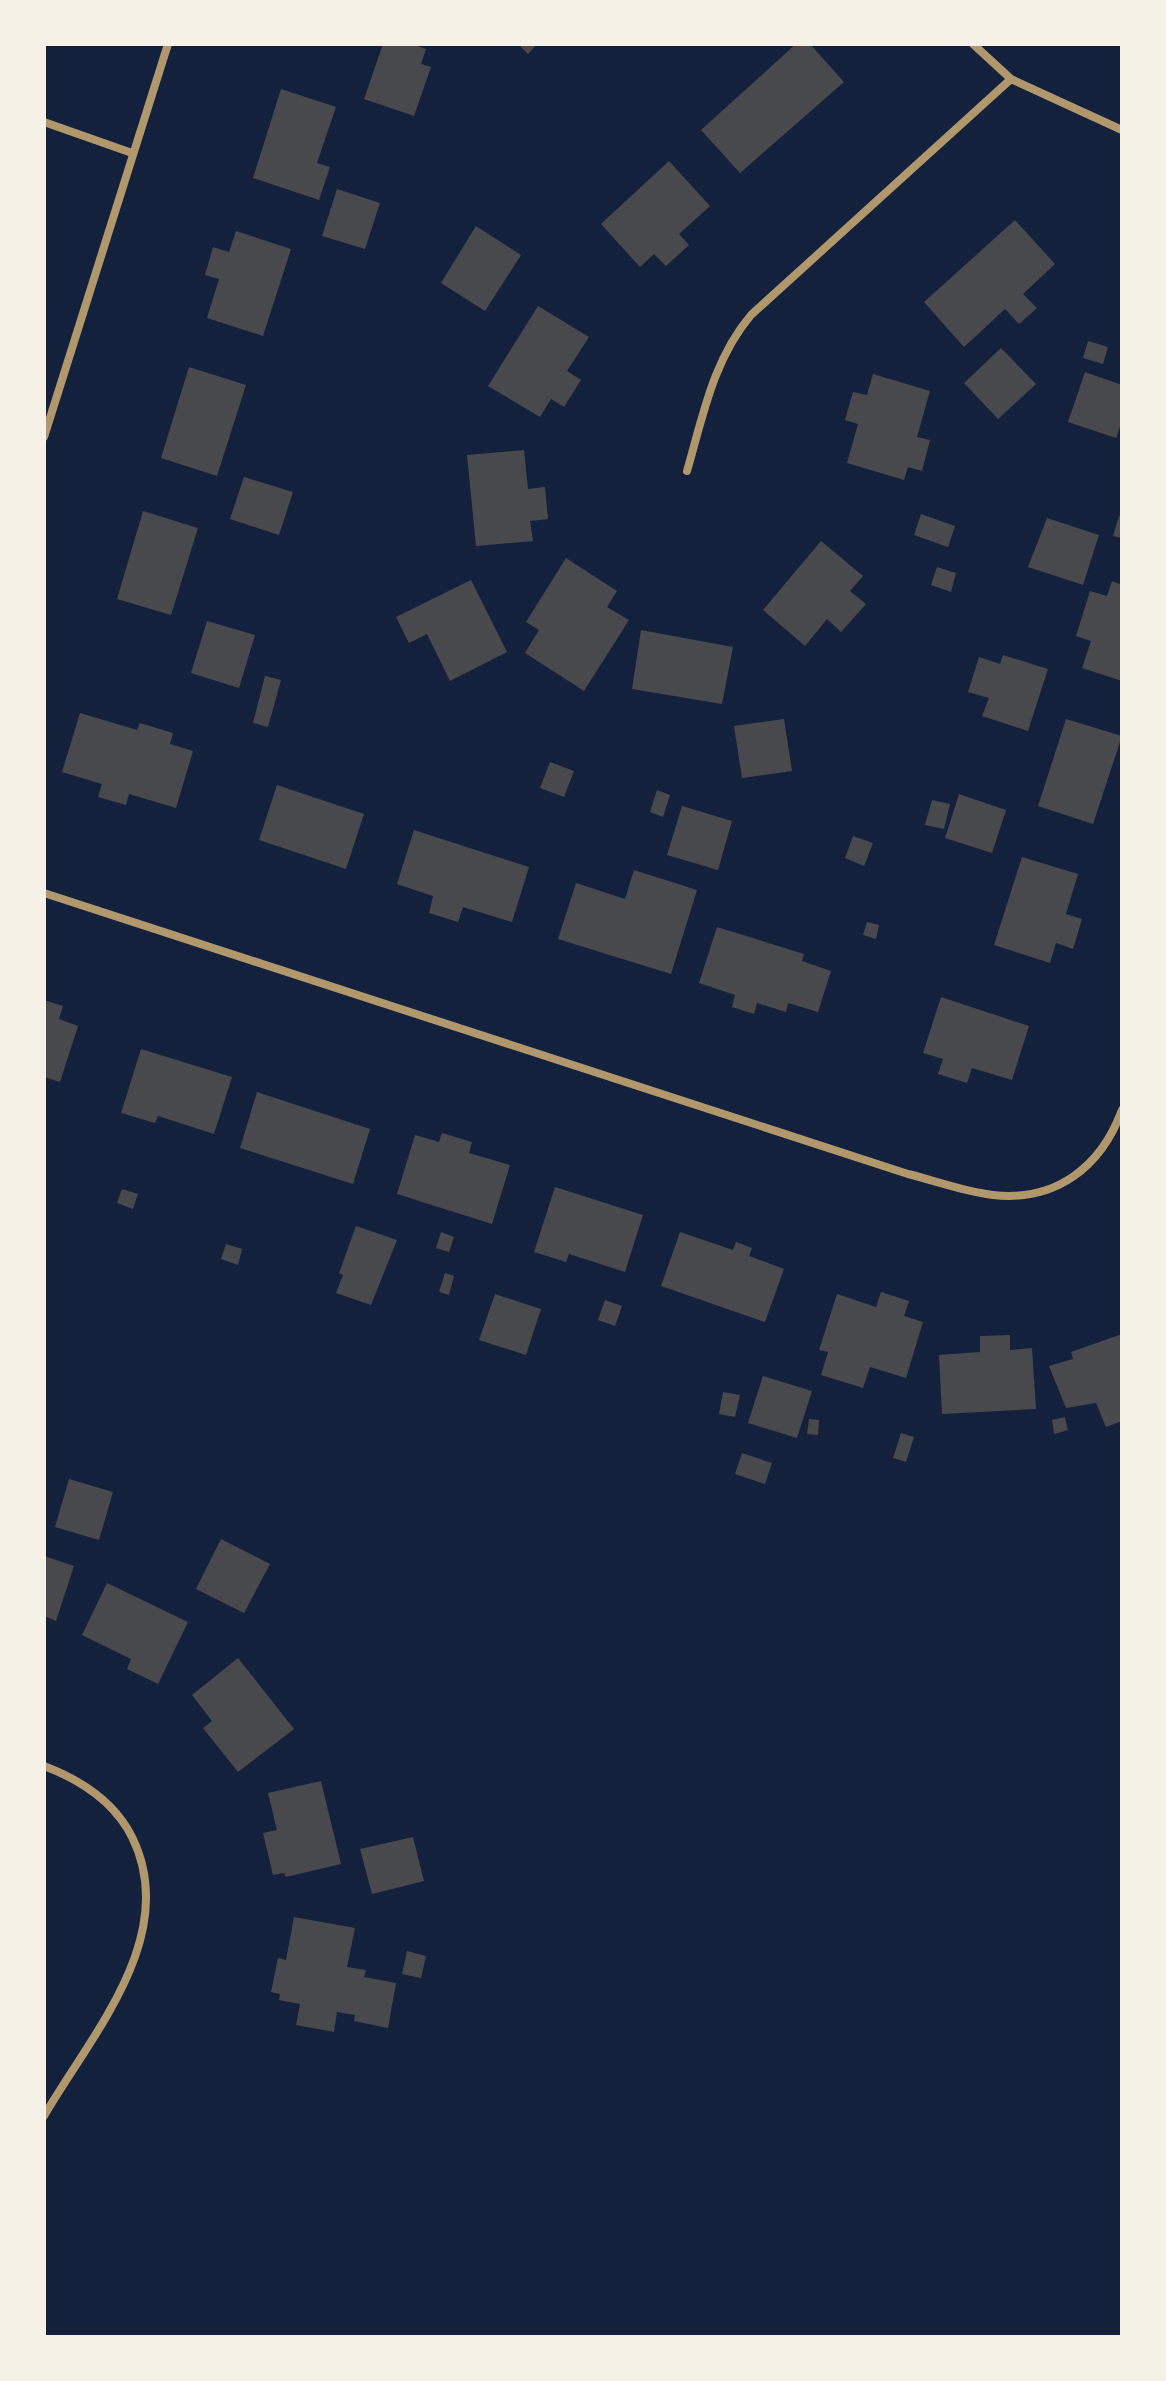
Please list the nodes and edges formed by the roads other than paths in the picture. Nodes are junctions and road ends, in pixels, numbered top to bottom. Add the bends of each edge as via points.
1 (168, 44) edge
2 (973, 44) edge
3 (1011, 79) junction
4 (44, 122) edge
5 (1122, 130) edge
6 (132, 153) junction
7 (44, 437) edge
8 (687, 471) dead end
9 (44, 893) edge
10 (1122, 1110) edge
11 (44, 1766) edge
12 (44, 2116) edge

1 - 6 street
2 - 3 street
3 - 5 street
3 - 8 street via 731,338
4 - 6 street
6 - 7 street
9 - 10 street via 893,1169 993,1196 1036,1193 1084,1172 1104,1149
11 - 12 street via 88,1787 126,1825 141,1855 147,1897 126,1980

